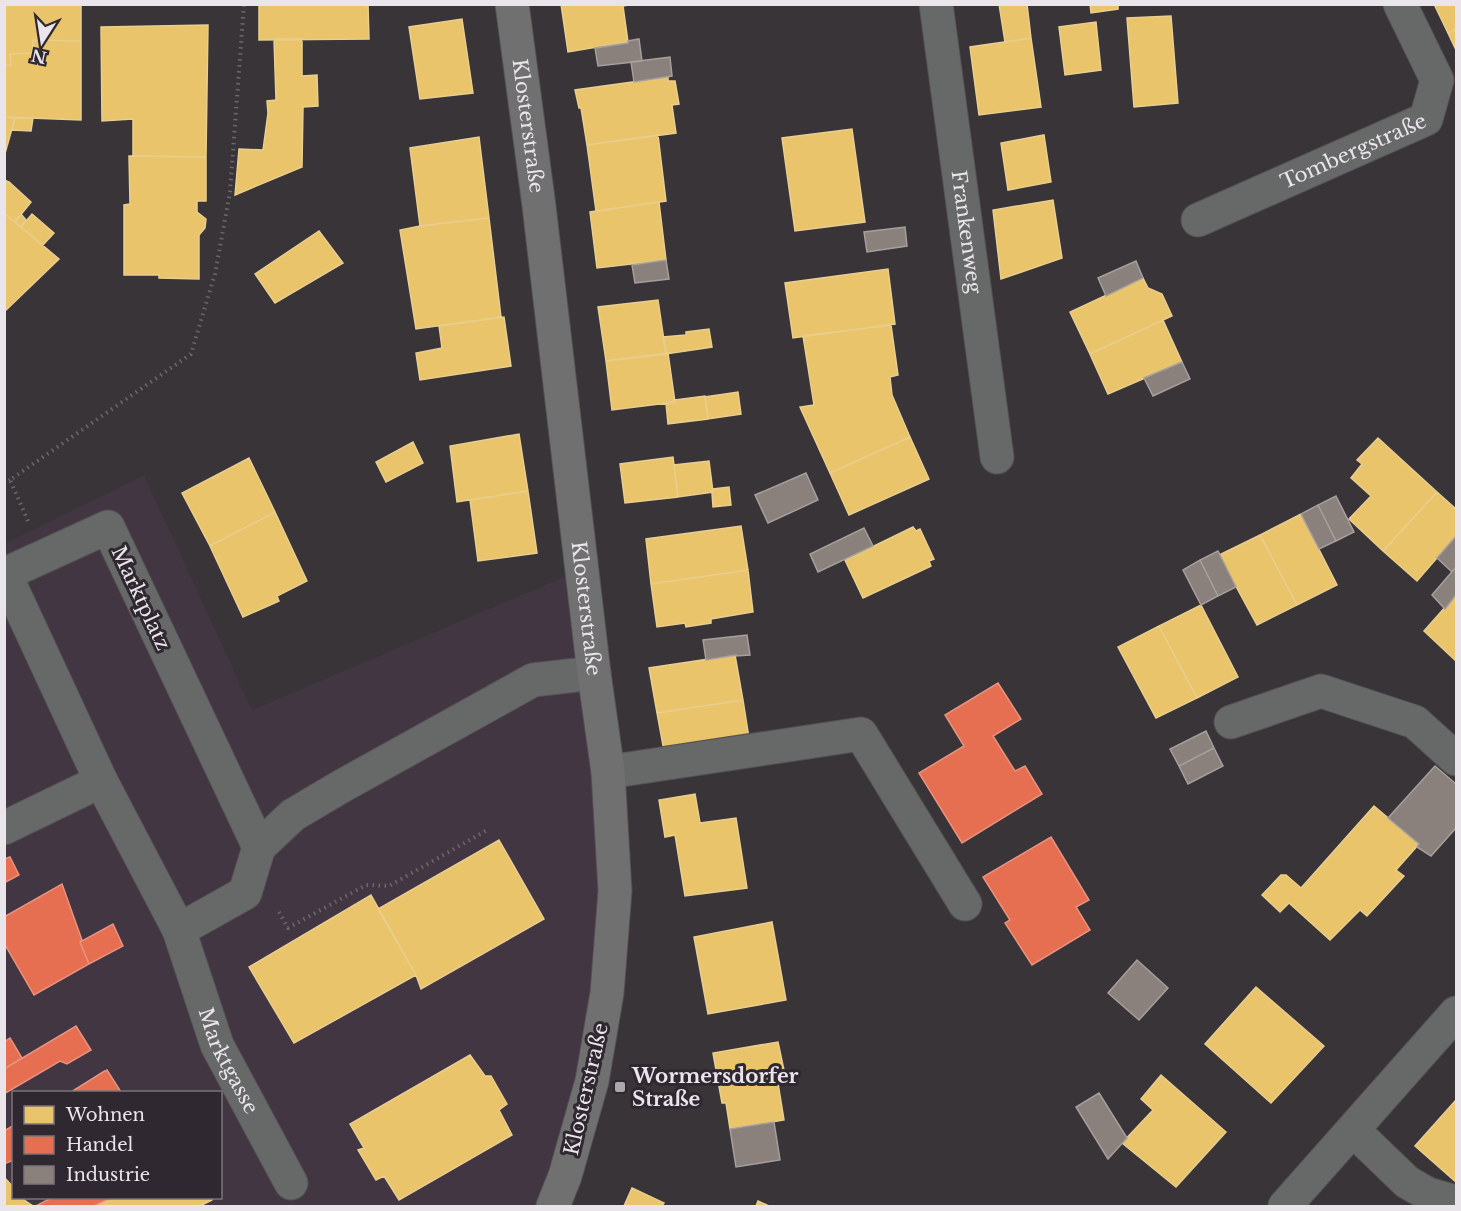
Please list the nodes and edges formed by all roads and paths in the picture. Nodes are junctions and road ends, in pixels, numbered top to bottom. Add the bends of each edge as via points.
1 (244, 4) edge
2 (512, 4) edge
3 (936, 4) edge
4 (1400, 4) edge
5 (1198, 220) dead end
6 (997, 457) dead end
7 (10, 480) junction
8 (4, 484) edge
9 (44, 555) junction
10 (594, 673) junction
11 (1231, 722) dead end
12 (1456, 759) edge
13 (608, 772) junction
14 (102, 781) junction
15 (4, 828) edge
16 (489, 829) dead end
17 (260, 847) junction
18 (248, 885) junction
19 (965, 904) dead end
20 (179, 930) junction
21 (1456, 1013) edge
22 (1353, 1130) junction
23 (291, 1183) dead end
24 (1456, 1202) edge
25 (553, 1206) edge
26 (1285, 1206) edge

1 - 7 path via 230,192 215,274 191,354
2 - 10 main road, Klosterstraße
3 - 6 street, Frankenweg
4 - 5 street, Tombergstraße via 1437,80 1426,119
7 - 8 path
7 - 9 path
9 - 14 street, Marktplatz via 5,574
9 - 17 street, Marktplatz via 108,527
10 - 13 main road, Klosterstraße
10 - 17 street via 533,680 293,815
11 - 12 street via 1321,691 1415,722
13 - 19 street via 861,735
13 - 25 main road, Klosterstraße via 615,891 607,993 592,1081
14 - 15 street
14 - 20 street, Marktplatz
16 - 18 path via 389,886 366,885 288,928 271,900
17 - 18 street
18 - 20 street via 245,893
20 - 23 street, Marktgasse via 216,1045
21 - 22 street
22 - 24 street via 1407,1182 1428,1194
22 - 26 street

